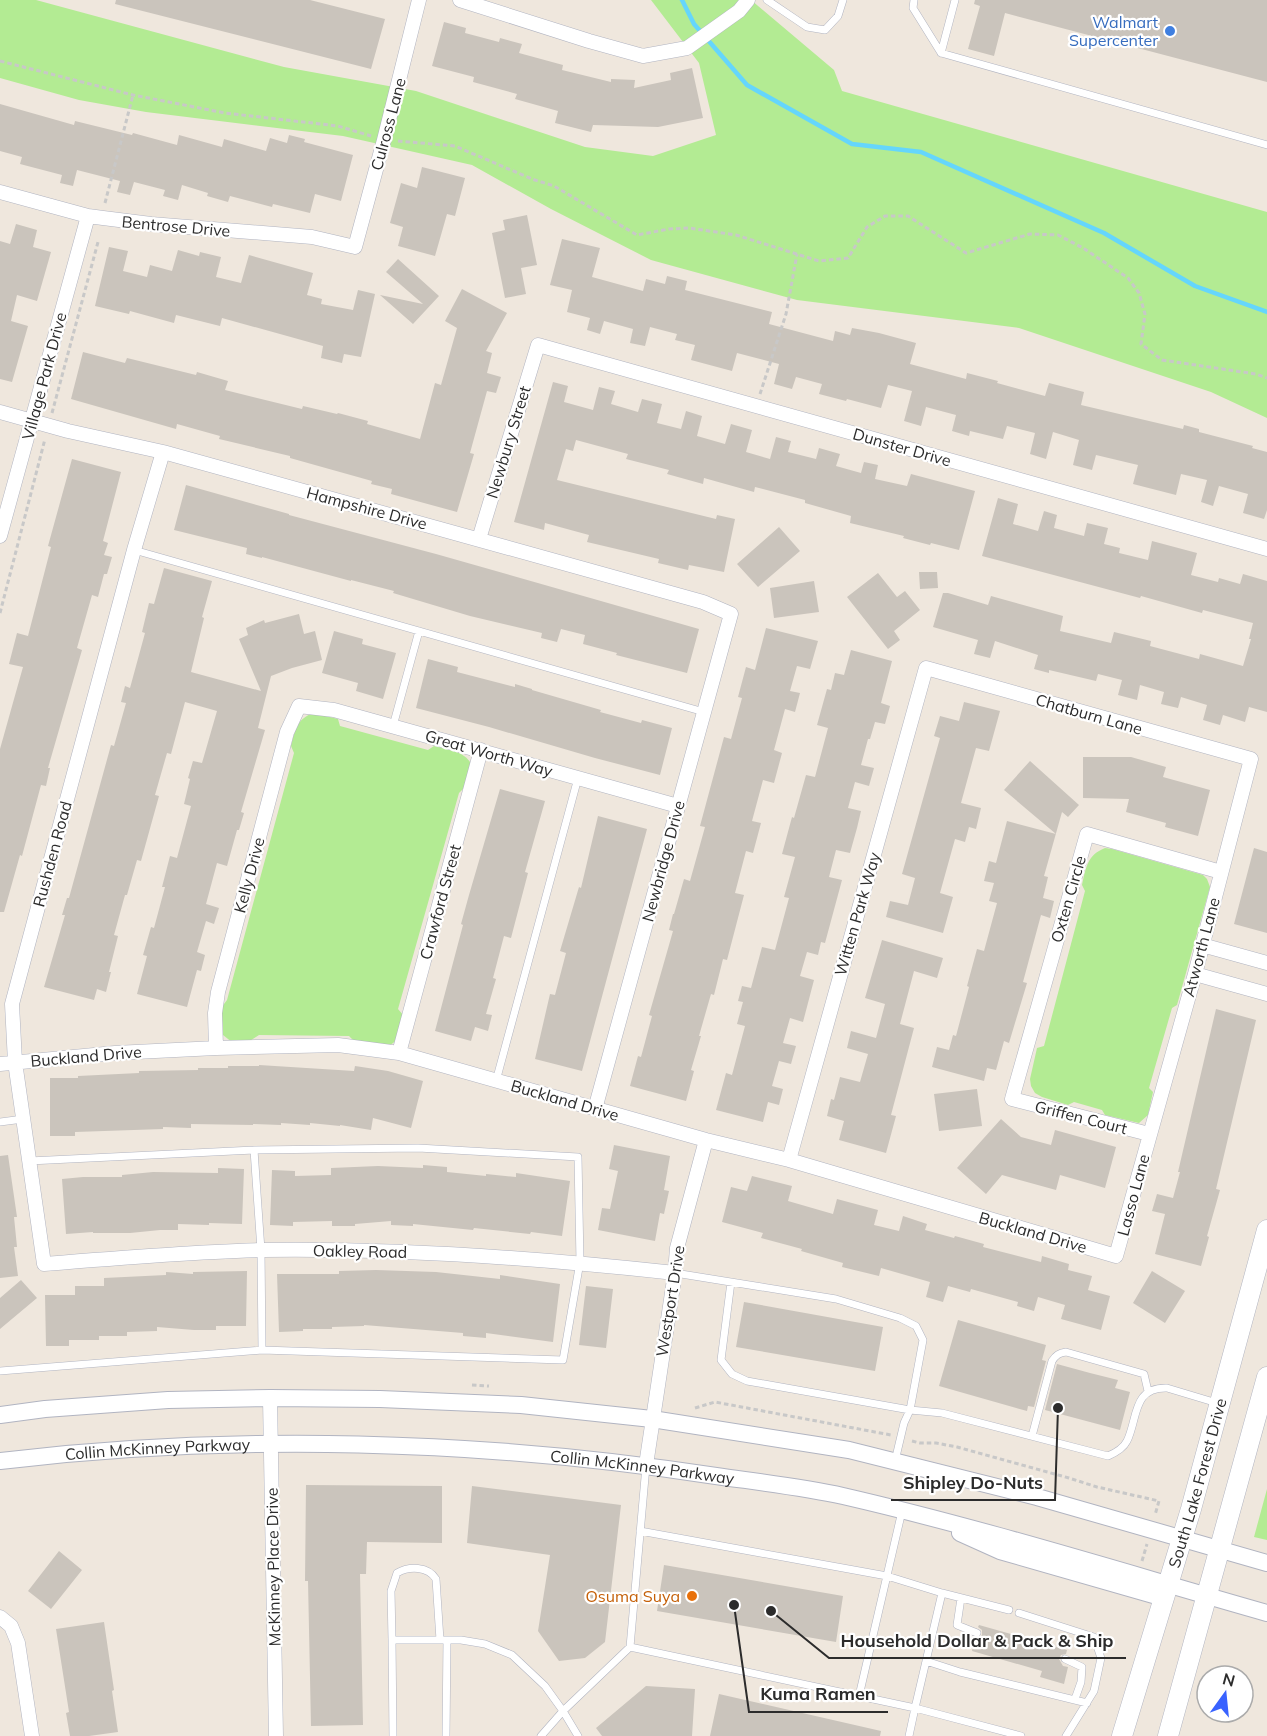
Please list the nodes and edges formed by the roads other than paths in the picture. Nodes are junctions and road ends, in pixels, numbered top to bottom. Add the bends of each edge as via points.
1 (419, 0) edge
2 (460, 0) edge
3 (767, 0) edge
4 (843, 0) edge
5 (914, 0) edge
6 (955, 0) edge
7 (743, 5) edge
8 (940, 53) junction
9 (1267, 144) edge
10 (0, 192) edge
11 (88, 216) junction
12 (355, 247) joint
13 (538, 345) joint
14 (0, 412) edge
15 (32, 420) junction
16 (163, 452) junction
17 (1, 528) edge
18 (479, 538) junction
19 (1267, 549) edge
20 (134, 550) junction
21 (731, 614) joint
22 (419, 631) junction
23 (926, 668) joint
24 (299, 706) joint
25 (704, 712) junction
26 (393, 726) junction
27 (481, 750) junction
28 (1251, 759) joint
29 (578, 778) junction
30 (678, 806) junction
31 (1221, 872) junction
32 (1202, 945) junction
33 (1267, 963) edge
34 (1195, 974) junction
35 (1267, 994) edge
36 (216, 1048) junction
37 (399, 1053) junction
38 (15, 1062) junction
39 (0, 1064) edge
40 (496, 1081) junction
41 (1012, 1099) joint
42 (595, 1109) junction
43 (23, 1119) junction
44 (0, 1122) edge
45 (1149, 1134) junction
46 (706, 1140) junction
47 (254, 1150) junction
48 (789, 1160) junction
49 (29, 1161) junction
50 (1267, 1230) edge
51 (261, 1250) junction
52 (1116, 1256) joint
53 (580, 1262) junction
54 (44, 1264) joint
55 (675, 1273) junction
56 (731, 1282) junction
57 (262, 1350) junction
58 (0, 1371) edge
59 (1267, 1377) edge
60 (1148, 1391) junction
61 (270, 1398) junction
62 (1220, 1403) junction
63 (910, 1410) junction
64 (0, 1415) edge
65 (652, 1419) junction
66 (1032, 1436) junction
67 (270, 1445) junction
68 (0, 1461) edge
69 (895, 1461) junction
70 (646, 1465) junction
71 (910, 1513) junction
72 (640, 1532) junction
73 (1182, 1538) junction
74 (1220, 1549) junction
75 (1267, 1563) edge
76 (887, 1576) junction
77 (1166, 1591) junction
78 (942, 1593) junction
79 (1206, 1596) junction
80 (961, 1598) junction
81 (1009, 1610) dead end
82 (1019, 1613) dead end
83 (1267, 1613) edge
84 (0, 1617) edge
85 (977, 1633) dead end
86 (392, 1640) junction
87 (444, 1640) junction
88 (630, 1647) junction
89 (1065, 1659) dead end
90 (926, 1661) junction
91 (859, 1696) junction
92 (1075, 1699) junction
93 (1087, 1703) junction
94 (915, 1708) junction
95 (563, 1711) junction
96 (32, 1736) edge
97 (276, 1736) edge
98 (393, 1736) edge
99 (446, 1736) edge
100 (541, 1736) edge
101 (578, 1736) edge
102 (909, 1736) edge
103 (1021, 1736) edge
104 (1066, 1736) edge
105 (1122, 1736) edge
106 (1168, 1736) edge

1 - 12 street, Culross Lane
2 - 7 street via 643,56 687,48
3 - 4 lane via 807,27 825,30 838,16
5 - 8 lane via 914,8
6 - 8 lane
8 - 9 lane
10 - 11 street, Bentrose Drive
11 - 12 street, Bentrose Drive via 312,237
11 - 15 street, Village Park Drive
13 - 18 street, Newbury Street
13 - 19 street, Dunster Drive
14 - 15 street, Hampshire Drive
15 - 16 street, Hampshire Drive
15 - 17 street, Village Park Drive
16 - 18 street, Hampshire Drive
16 - 20 street, Rushden Road
18 - 21 street, Hampshire Drive via 703,602
20 - 22 lane
20 - 38 street, Rushden Road via 12,1004
21 - 25 street, Newbridge Drive
22 - 25 lane
22 - 26 lane
23 - 28 street, Chatburn Lane
23 - 48 street, Witten Park Way
24 - 26 street, Great Worth Way via 334,710
24 - 36 street, Kelly Drive via 287,732 218,992
25 - 30 street, Newbridge Drive
26 - 27 street, Great Worth Way
27 - 29 street, Great Worth Way
27 - 37 street, Crawford Street
28 - 31 street, Atworth Lane
29 - 30 street, Great Worth Way
29 - 40 lane
30 - 42 street, Newbridge Drive
31 - 32 street, Atworth Lane
31 - 41 street, Oxten Circle via 1087,834
32 - 33 street
32 - 34 street, Atworth Lane
34 - 35 street
34 - 45 street, Atworth Lane
36 - 37 street, Buckland Drive via 338,1045
36 - 38 street, Buckland Drive
37 - 40 street, Buckland Drive
38 - 39 street, Buckland Drive
38 - 43 street, Rushden Road
40 - 42 street, Buckland Drive
41 - 45 street, Griffen Court
42 - 46 street, Buckland Drive
43 - 44 lane
43 - 49 street, Rushden Road
45 - 52 street, Lasso Lane
46 - 48 street, Buckland Drive
46 - 55 street, Westport Drive via 677,1248
47 - 49 lane
47 - 51 lane
47 - 53 lane via 418,1148 578,1158
48 - 52 street, Buckland Drive
49 - 54 street, Rushden Road
50 - 62 main road, South Lake Forest Drive
51 - 53 street, Oakley Road via 425,1252
51 - 54 street, Oakley Road
51 - 57 lane
53 - 55 street, Oakley Road
53 - 57 lane via 563,1360
55 - 56 lane
55 - 65 street, Westport Drive
56 - 63 lane via 836,1299 916,1326 923,1340
56 - 63 lane via 721,1360 732,1374 747,1381
57 - 58 lane
59 - 74 main road
60 - 62 lane via 1167,1388
60 - 66 lane via 1139,1401 1126,1442 1108,1456
60 - 66 lane via 1144,1374 1061,1352 1052,1361
61 - 64 street via 168,1400
61 - 65 street via 521,1405
61 - 67 street, McKinney Place Drive
62 - 73 main road, South Lake Forest Drive
63 - 66 lane via 942,1413
63 - 69 lane
65 - 69 street via 849,1450
65 - 70 street, Westport Drive
67 - 68 street, Collin McKinney Parkway via 171,1447
67 - 70 street, Collin McKinney Parkway via 489,1450
67 - 97 street, McKinney Place Drive
69 - 73 street
70 - 71 street, Collin McKinney Parkway via 840,1495
70 - 72 lane
71 - 76 lane
71 - 77 street, Collin McKinney Parkway via 1024,1542
72 - 76 lane
72 - 88 lane
73 - 74 street
73 - 77 main road, South Lake Forest Drive
74 - 75 street
74 - 79 main road
76 - 78 lane
76 - 91 lane
77 - 79 street, Collin McKinney Parkway
77 - 105 main road, South Lake Forest Drive
78 - 80 lane
78 - 90 lane
79 - 83 street, Collin McKinney Parkway
79 - 106 main road
80 - 81 lane
80 - 85 lane via 957,1625
82 - 93 lane via 1094,1636 1101,1658 1094,1691
84 - 96 street via 11,1626 18,1643
86 - 87 lane
86 - 87 lane via 392,1584 397,1573 409,1568 427,1571 436,1579
86 - 98 lane
87 - 95 lane via 485,1644 512,1655 545,1686
87 - 99 lane
88 - 91 lane
88 - 95 lane
89 - 92 lane via 1082,1667
90 - 92 lane
90 - 94 lane
91 - 94 lane
92 - 93 lane
93 - 104 lane
94 - 102 lane
94 - 103 lane
95 - 100 lane
95 - 101 lane

